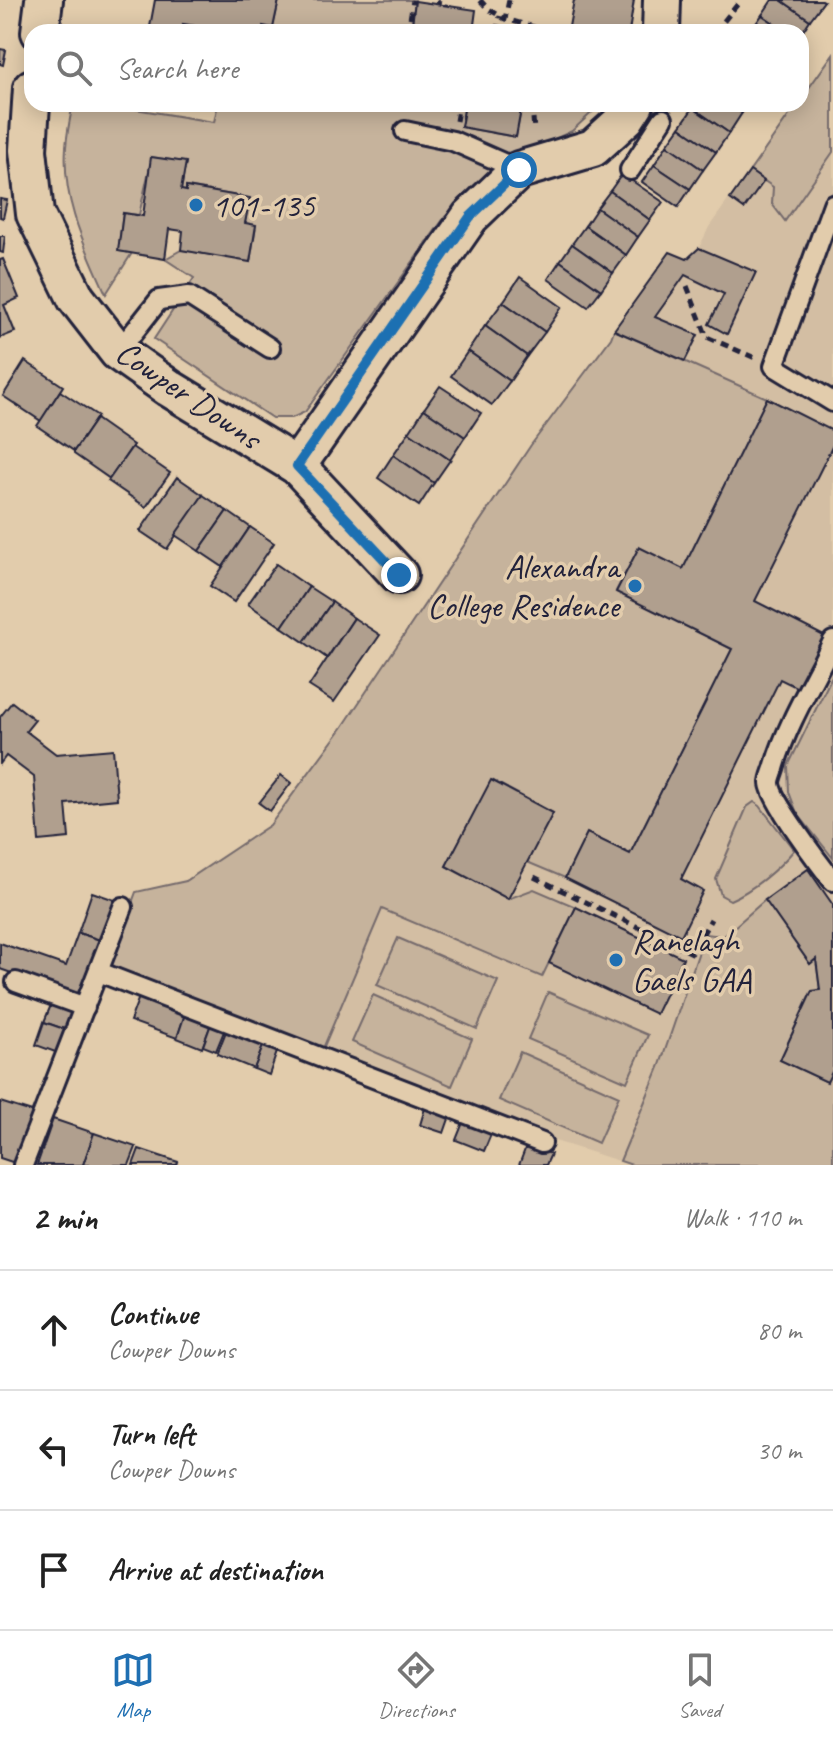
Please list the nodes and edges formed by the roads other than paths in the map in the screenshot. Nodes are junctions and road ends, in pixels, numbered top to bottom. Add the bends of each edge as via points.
1 (44, 0) edge
2 (662, 0) edge
3 (41, 24) edge
4 (661, 24) edge
5 (30, 112) edge
6 (644, 119) edge
7 (405, 131) dead end
8 (519, 170) junction
9 (630, 170) dead end
10 (833, 204) edge
11 (270, 348) dead end
12 (118, 352) junction
13 (833, 402) edge
14 (297, 466) junction
15 (399, 575) dead end
16 (833, 641) edge
17 (833, 881) edge
18 (123, 907) dead end
19 (99, 972) junction
20 (16, 982) dead end
21 (85, 1007) junction
22 (542, 1143) dead end
23 (23, 1165) edge

1 - 3 street
2 - 4 street
5 - 12 street, Cowper Downs via 28,150 35,214 76,298
6 - 8 street, Cowper Downs via 593,148
6 - 9 lane
7 - 8 lane via 453,141
8 - 14 street, Cowper Downs via 470,217
10 - 13 lane via 774,366
11 - 12 lane via 189,296 159,300
12 - 14 street, Cowper Downs
14 - 15 street, Cowper Downs
16 - 17 lane via 780,748 770,782 809,852
18 - 19 lane
19 - 21 lane
19 - 22 lane
20 - 21 lane
21 - 23 lane

